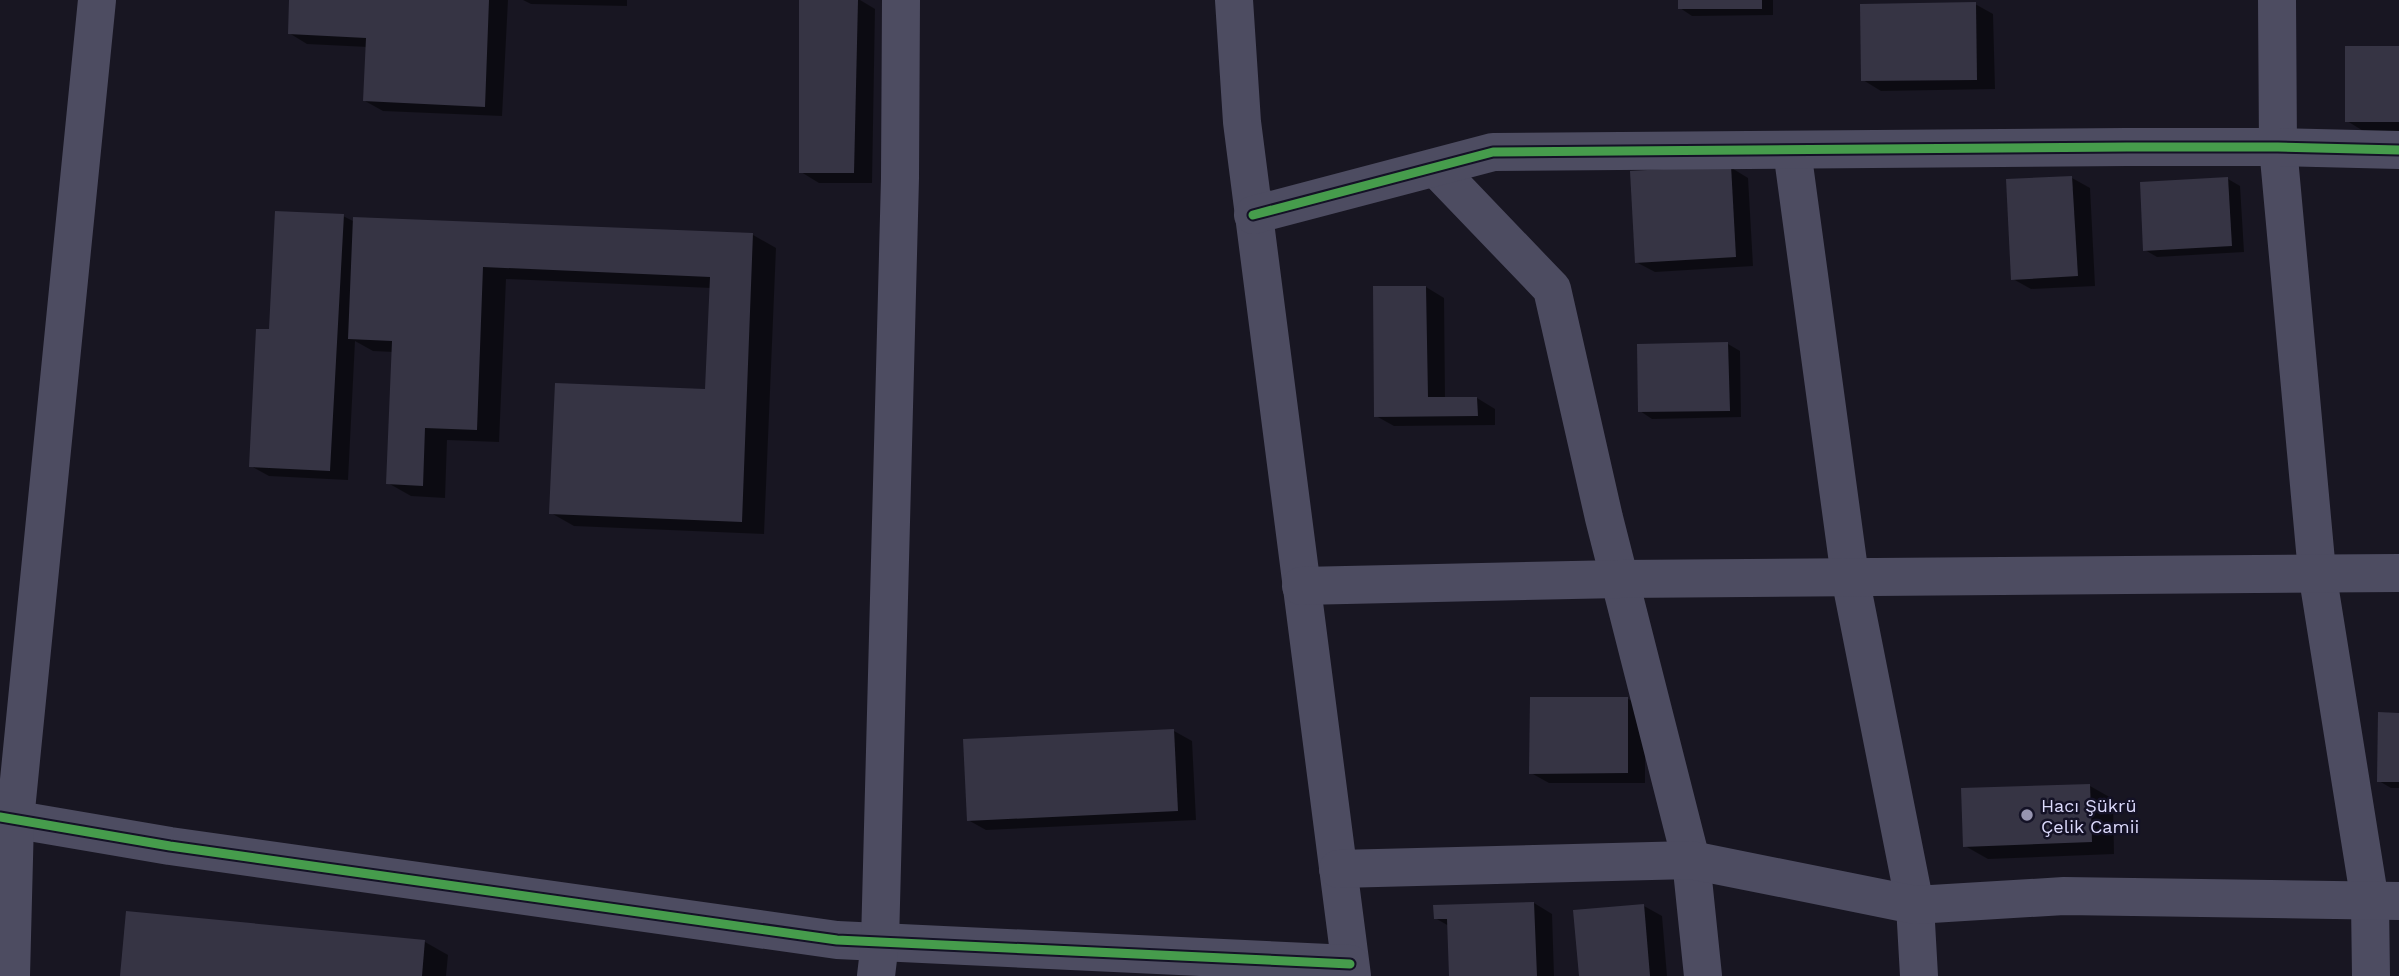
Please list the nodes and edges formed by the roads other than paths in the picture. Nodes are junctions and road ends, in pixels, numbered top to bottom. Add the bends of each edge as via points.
1 (97, 0) edge
2 (901, 0) edge
3 (1234, 0) edge
4 (2277, 0) edge
5 (2278, 147) junction
6 (1792, 150) junction
7 (2399, 150) edge
8 (1436, 167) junction
9 (1254, 215) junction
10 (2317, 572) junction
11 (2399, 573) edge
12 (1850, 577) junction
13 (1620, 579) junction
14 (1301, 586) junction
15 (8, 819) edge
16 (1691, 860) junction
17 (1338, 869) junction
18 (2385, 901) edge
19 (1915, 905) junction
20 (878, 959) edge
21 (1351, 970) edge
22 (11, 976) edge
23 (1703, 976) edge
24 (1919, 976) edge
25 (2371, 976) edge

1 - 15 street
2 - 20 street
3 - 9 street
4 - 5 street
5 - 6 street
5 - 7 street
5 - 10 street
6 - 8 street via 1493,152
6 - 12 street
8 - 9 street
8 - 13 street via 1552,289
9 - 14 street
10 - 11 street
10 - 12 street
10 - 18 street
12 - 13 street
12 - 19 street
13 - 14 street
13 - 16 street
14 - 17 street
15 - 20 street via 823,938
15 - 22 street
16 - 17 street
16 - 19 street
16 - 23 street
17 - 21 street
18 - 19 street via 2064,897
18 - 25 street
19 - 24 street
20 - 21 street

